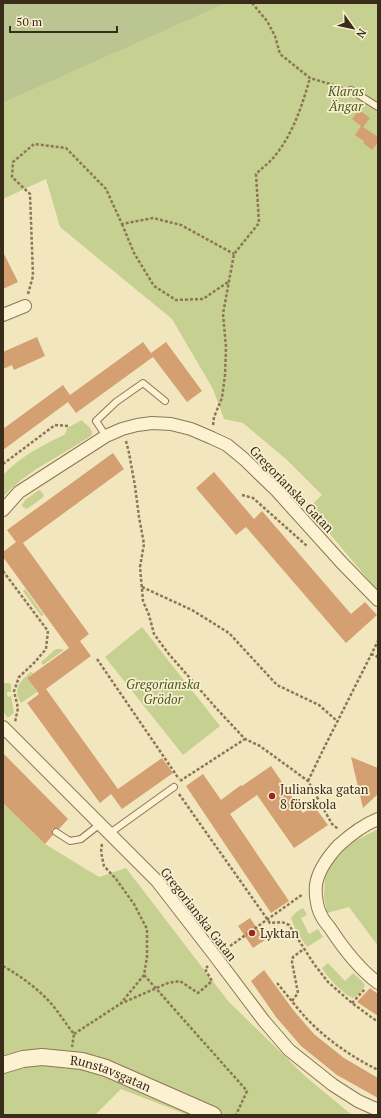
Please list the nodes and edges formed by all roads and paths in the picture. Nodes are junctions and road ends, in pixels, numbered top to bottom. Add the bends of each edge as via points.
1 (252, 3) edge
2 (310, 78) junction
3 (351, 90) joint
4 (378, 107) edge
5 (122, 224) junction
6 (234, 254) junction
7 (229, 282) junction
8 (25, 306) joint
9 (3, 315) edge
10 (165, 401) dead end
11 (69, 426) dead end
12 (122, 429) junction
13 (106, 436) junction
14 (212, 438) junction
15 (3, 464) edge
16 (242, 495) dead end
17 (3, 510) edge
18 (326, 545) junction
19 (3, 571) edge
20 (142, 587) junction
21 (378, 600) edge
22 (378, 641) edge
23 (372, 654) junction
24 (378, 657) edge
25 (96, 659) dead end
26 (337, 721) junction
27 (3, 727) edge
28 (12, 736) junction
29 (245, 739) junction
30 (181, 781) junction
31 (308, 781) junction
32 (174, 787) junction
33 (378, 818) edge
34 (100, 824) junction
35 (56, 832) dead end
36 (110, 833) junction
37 (346, 838) junction
38 (316, 886) junction
39 (268, 919) junction
40 (228, 948) dead end
41 (304, 949) junction
42 (216, 957) junction
43 (3, 966) edge
44 (144, 974) junction
45 (376, 981) edge
46 (277, 983) dead end
47 (157, 988) junction
48 (292, 1001) junction
49 (120, 1004) junction
50 (352, 1004) junction
51 (378, 1022) edge
52 (3, 1065) edge
53 (378, 1070) edge
54 (378, 1110) edge
55 (202, 1113) edge
56 (236, 1115) edge

1 - 2 path via 267,21 280,54
2 - 3 path
2 - 6 path via 289,136 256,174 259,223
3 - 4 lane
5 - 6 path via 153,218 180,225
5 - 7 path via 134,253 154,286 176,300 203,299
5 - 8 path via 106,189 66,148 34,144 13,162 12,177 30,194 34,276
6 - 7 path
7 - 14 path via 223,314 225,375 222,398 214,417
8 - 9 street
10 - 13 lane via 143,383 116,402 96,421
11 - 15 path via 55,425
12 - 13 street, Gregorianska Gatan
12 - 14 street, Gregorianska Gatan via 152,423 171,424
12 - 20 path via 129,453 144,544 140,567
13 - 17 street, Gregorianska Gatan via 19,492
14 - 18 street, Gregorianska Gatan via 228,445 244,459
16 - 18 path via 253,498 311,550
18 - 21 street, Gregorianska Gatan
19 - 28 path via 48,631 46,649 20,677 14,691 18,708
20 - 26 path via 192,610 229,633 277,685 319,705
20 - 29 path via 142,601 154,634
22 - 23 path
23 - 24 path
23 - 26 path
25 - 30 path
26 - 31 path
27 - 28 street, Gregorianska Gatan
28 - 34 street, Gregorianska Gatan
29 - 30 path
29 - 31 path via 260,746
30 - 32 path
31 - 37 path via 332,824
32 - 36 lane
32 - 39 path
33 - 37 street
34 - 35 lane via 81,839 70,841
34 - 36 street, Gregorianska Gatan
36 - 42 street, Gregorianska Gatan via 157,881
36 - 44 path via 102,840 104,866 134,904 147,929
37 - 38 street via 321,870
38 - 39 path
38 - 45 street via 321,915 340,945
39 - 40 path
39 - 41 path via 270,923 282,922 289,926
41 - 48 path via 293,957 298,993
41 - 50 path via 328,982
42 - 47 path via 205,969 212,980 198,993 180,981 168,982
42 - 54 street, Gregorianska Gatan via 264,1021 290,1050 333,1085
43 - 49 path via 32,985 54,1007 74,1034
44 - 47 path
44 - 49 path
45 - 50 path
46 - 48 path
47 - 49 path
47 - 56 path via 247,1091
48 - 53 path via 308,1020 331,1040
50 - 51 path
52 - 55 street, Runstavsgatan via 42,1057 82,1061 106,1068

